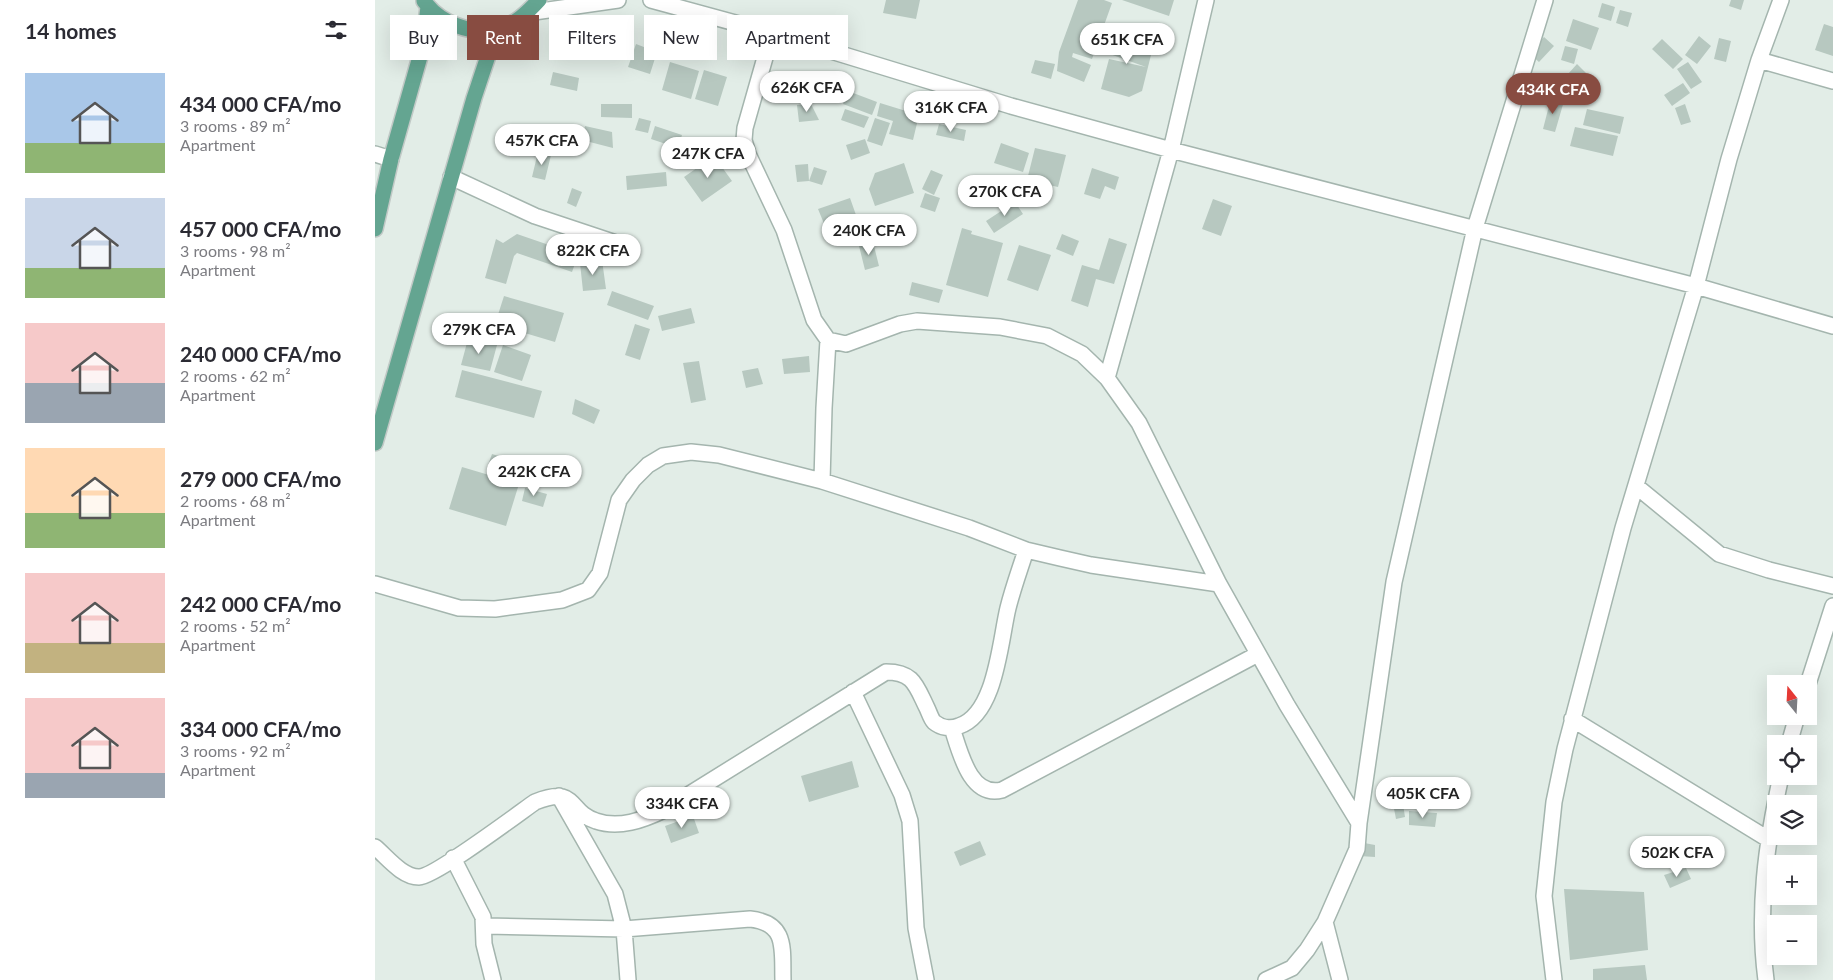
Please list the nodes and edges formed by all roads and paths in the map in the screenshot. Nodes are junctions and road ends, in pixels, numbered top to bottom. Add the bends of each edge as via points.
1 (539, 0) edge
2 (618, 0) edge
3 (651, 0) edge
4 (1206, 0) edge
5 (1545, 0) edge
6 (1781, 0) edge
7 (426, 4) edge
8 (527, 13) junction
9 (523, 15) edge
10 (727, 21) edge
11 (467, 29) edge
12 (848, 56) edge
13 (486, 60) edge
14 (764, 60) edge
15 (1759, 60) junction
16 (1833, 81) edge
17 (1171, 150) junction
18 (375, 154) edge
19 (391, 159) junction
20 (451, 177) junction
21 (1475, 228) junction
22 (375, 229) edge
23 (627, 246) dead end
24 (1696, 286) junction
25 (1833, 326) edge
26 (828, 340) junction
27 (1107, 378) junction
28 (375, 443) edge
29 (822, 481) junction
30 (1636, 486) junction
31 (1026, 550) junction
32 (375, 584) edge
33 (1219, 584) junction
34 (1833, 586) edge
35 (1833, 606) edge
36 (1258, 654) junction
37 (1810, 675) edge
38 (853, 692) junction
39 (1573, 719) junction
40 (952, 728) junction
41 (559, 796) junction
42 (1359, 823) junction
43 (1767, 838) edge
44 (1768, 845) edge
45 (375, 847) edge
46 (453, 858) junction
47 (1325, 922) junction
48 (485, 926) junction
49 (624, 929) junction
50 (493, 980) edge
51 (628, 980) edge
52 (783, 980) edge
53 (927, 980) edge
54 (1266, 980) edge
55 (1340, 980) edge
56 (1554, 980) edge
57 (1766, 980) edge

1 - 8 main road
2 - 8 street
3 - 10 street
4 - 17 street
5 - 21 street
6 - 15 street
7 - 11 main road via 442,19
7 - 19 main road via 423,46
8 - 9 main road
12 - 17 street via 1002,104
13 - 20 main road
14 - 26 street via 744,140 754,171 783,230 814,320
15 - 16 street
15 - 24 street
17 - 21 street
17 - 27 street
18 - 19 street
19 - 22 main road
20 - 23 street via 535,216
20 - 28 main road
21 - 24 street
21 - 42 street via 1394,582
24 - 25 street
24 - 30 street
26 - 27 street via 846,344 917,320 1000,327 1047,336 1082,354
26 - 29 street
27 - 33 street via 1139,423
29 - 31 street via 969,528
29 - 32 street via 719,456 691,452 663,456 648,465 619,500 600,573 588,590 563,600 495,609 459,608
30 - 34 street via 1719,554
30 - 39 street
31 - 33 street via 1091,565
31 - 40 street via 993,680 982,708 976,717
33 - 36 street
35 - 37 street
36 - 40 street via 1002,790 981,789 972,778
36 - 42 street
38 - 40 street via 886,672 900,672 914,683 934,721
38 - 41 street via 664,810 639,821 622,824 596,821 587,817 574,802
38 - 53 street via 902,795 910,821 915,920
39 - 43 street
39 - 56 street via 1554,802 1544,896
41 - 46 street via 535,802
41 - 49 street via 615,894
42 - 47 street via 1357,849
44 - 57 street via 1761,943
45 - 46 street via 402,870 419,877
46 - 48 street
47 - 54 street via 1292,968
47 - 55 street
48 - 49 street
48 - 50 street via 484,944
49 - 51 street
49 - 52 street via 763,920 776,929 780,938

